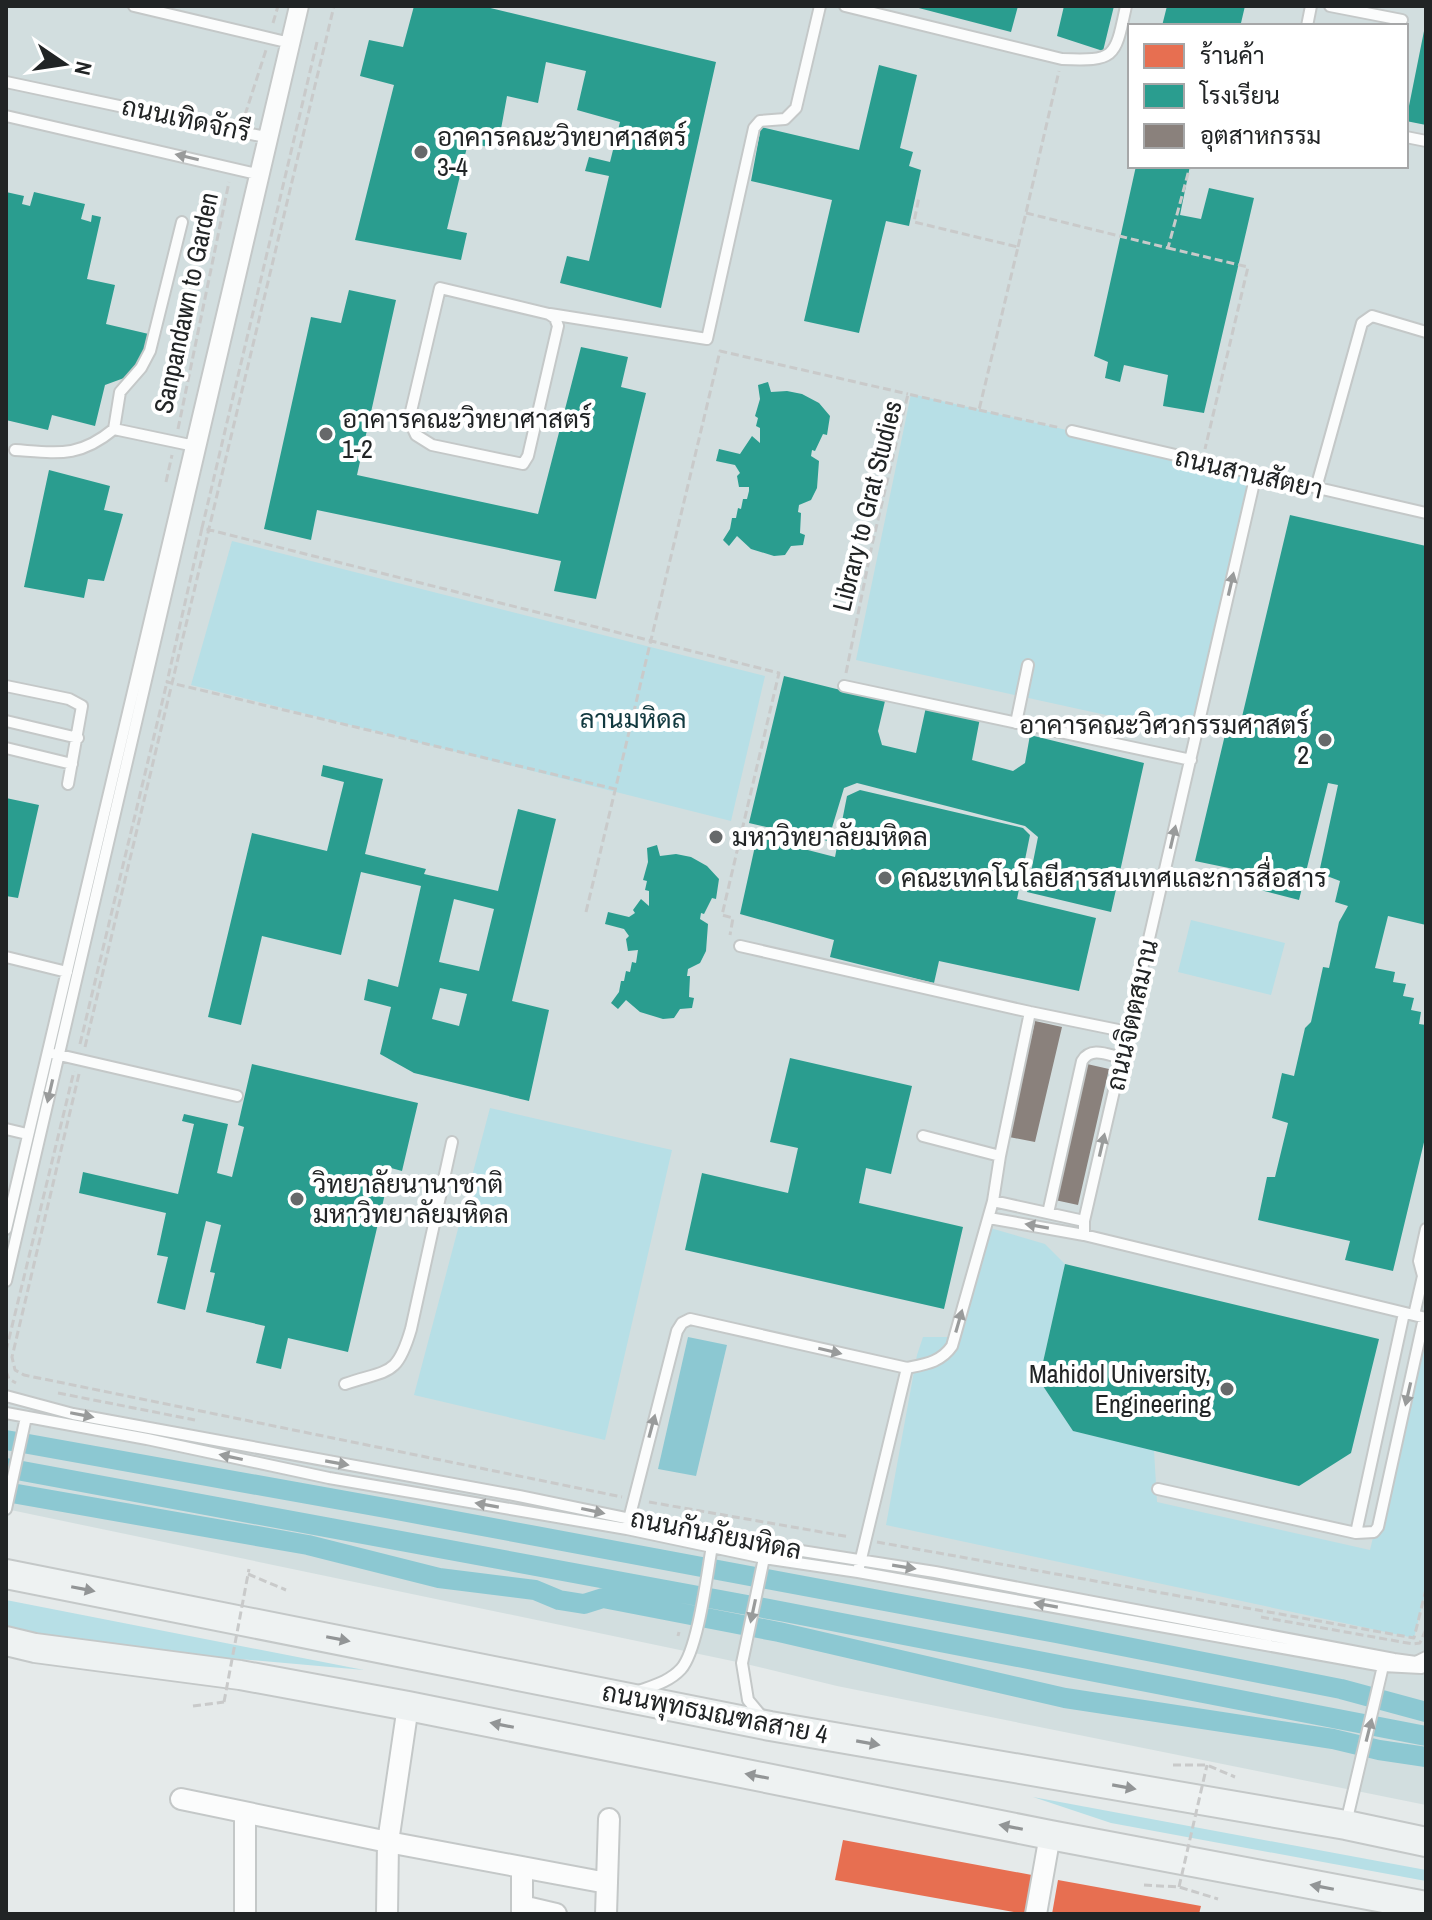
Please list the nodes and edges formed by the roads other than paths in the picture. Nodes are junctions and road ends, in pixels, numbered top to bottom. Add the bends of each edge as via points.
1 (134, 6) edge
2 (186, 6) edge
3 (295, 6) edge
4 (303, 6) edge
5 (820, 6) edge
6 (845, 6) edge
7 (1126, 6) edge
8 (1330, 6) edge
9 (1405, 6) edge
10 (184, 18) junction
11 (1402, 23) edge
12 (286, 42) junction
13 (6, 82) edge
14 (6, 116) edge
15 (268, 137) junction
16 (259, 174) junction
17 (182, 222) dead end
18 (549, 314) junction
19 (1426, 332) edge
20 (114, 429) junction
21 (1072, 431) road end
22 (190, 445) junction
23 (15, 450) dead end
24 (1256, 474) junction
25 (1316, 488) junction
26 (1426, 513) edge
27 (1028, 665) dead end
28 (6, 686) edge
29 (844, 686) road end
30 (6, 721) edge
31 (1016, 723) junction
32 (78, 738) junction
33 (6, 748) edge
34 (1191, 760) junction
35 (72, 764) junction
36 (68, 784) dead end
37 (740, 946) dead end
38 (6, 957) edge
39 (67, 972) junction
40 (1030, 1012) junction
41 (1128, 1032) junction
42 (53, 1054) junction
43 (1122, 1058) junction
44 (237, 1096) dead end
45 (6, 1129) edge
46 (27, 1134) junction
47 (923, 1136) dead end
48 (452, 1142) dead end
49 (1000, 1156) junction
50 (993, 1201) junction
51 (1048, 1213) junction
52 (989, 1218) junction
53 (1084, 1221) junction
54 (6, 1229) edge
55 (1426, 1229) edge
56 (1084, 1235) junction
57 (1425, 1275) edge
58 (6, 1281) edge
59 (1417, 1316) edge
60 (907, 1368) junction
61 (345, 1384) dead end
62 (6, 1396) edge
63 (6, 1413) edge
64 (26, 1417) junction
65 (1158, 1489) dead end
66 (6, 1509) edge
67 (628, 1524) junction
68 (1356, 1533) junction
69 (712, 1546) junction
70 (764, 1558) junction
71 (860, 1566) junction
72 (6, 1574) edge
73 (6, 1641) edge
74 (35, 1648) junction
75 (6, 1650) edge
76 (1426, 1657) edge
77 (1383, 1666) junction
78 (1426, 1666) edge
79 (627, 1696) junction
80 (408, 1706) junction
81 (770, 1726) junction
82 (181, 1799) dead end
83 (245, 1813) junction
84 (609, 1819) dead end
85 (1346, 1825) junction
86 (1050, 1835) junction
87 (388, 1842) junction
88 (1426, 1842) edge
89 (522, 1867) junction
90 (607, 1883) junction
91 (1377, 1906) edge
92 (1426, 1906) edge
93 (522, 1910) edge
94 (245, 1914) edge
95 (387, 1914) edge
96 (556, 1914) edge
97 (606, 1914) edge
98 (1036, 1914) edge

1 - 10 lane
2 - 10 lane
3 - 12 lane
4 - 15 lane
5 - 18 lane via 796,108 785,119 760,121 754,128 707,339
6 - 7 lane via 1062,59 1099,60 1109,55
8 - 11 lane
9 - 11 lane
10 - 12 lane
12 - 15 lane
13 - 15 lane, ถนนเทิดจักรี
16 -> 14 lane, ถนนเทิดจักรี
15 - 16 lane
16 - 22 lane
16 - 42 lane
17 - 20 lane via 150,351 120,392
18 - 18 lane via 558,326 523,464 432,445 416,435 409,420 440,288
19 - 25 lane via 1372,316 1362,323
20 - 22 lane
20 - 23 lane via 97,443 67,454
21 - 24 lane, ถนนสานสัตยา
22 - 39 lane
24 - 25 lane, ถนนสานสัตยา
34 -> 24 lane, ถนนจิตตสมาน
25 - 26 lane, ถนนสานสัตยา
27 - 31 lane
28 - 32 lane via 77,701 82,706
29 - 31 lane
30 - 32 lane
31 - 34 lane
32 - 35 lane
33 - 35 lane
41 -> 34 lane, ถนนจิตตสมาน
35 - 36 lane
37 - 40 lane
38 - 39 lane
39 - 42 lane
40 - 41 lane
40 - 49 lane
41 - 43 lane, ถนนจิตตสมาน
42 - 44 lane
42 - 46 lane
42 -> 58 lane
43 - 51 lane via 1094,1052 1082,1061
53 -> 43 lane, ถนนจิตตสมาน
45 - 46 lane
46 - 54 lane
47 - 49 lane
48 - 61 lane via 401,1359 393,1368
49 - 50 lane
50 - 51 lane
50 - 52 lane
51 - 53 lane
56 -> 52 lane
60 -> 52 lane via 944,1357 952,1346
53 - 56 lane, ถนนจิตตสมาน
55 - 57 lane via 1419,1261
56 - 59 lane
57 - 59 lane
59 - 68 lane
59 -> 68 lane via 1378,1527 1368,1535
67 -> 60 lane via 682,1323 690,1319
60 - 71 lane
62 -> 67 lane, ถนนกันภัยมหิดล via 73,1414 519,1496
63 - 64 lane, ถนนกันภัยมหิดล
64 - 66 lane
67 -> 64 lane, ถนนกันภัยมหิดล via 329,1478
65 - 68 lane
67 - 69 lane, ถนนกันภัยมหิดล
67 - 71 lane, ถนนกันภัยมหิดล
69 - 70 lane, ถนนกันภัยมหิดล
69 - 79 lane via 691,1652 682,1668 666,1681
70 - 71 lane, ถนนกันภัยมหิดล
70 -> 81 lane via 742,1663 748,1700
71 -> 76 lane, ถนนกันภัยมหิดล via 1394,1659 1416,1662
77 -> 71 lane, ถนนกันภัยมหิดล
72 -> 79 main road, ถนนพุทธมณฑลสาย 4
73 - 74 main road, ถนนพุทธมณฑลสาย 4
74 - 75 main road
74 - 80 main road, ถนนพุทธมณฑลสาย 4 via 240,1675
77 - 78 lane, ถนนกันภัยมหิดล
85 -> 77 lane
79 - 81 main road, ถนนพุทธมณฑลสาย 4
86 -> 80 main road, ถนนพุทธมณฑลสาย 4
80 - 87 street
81 -> 85 main road, ถนนพุทธมณฑลสาย 4
82 - 83 street
83 - 87 street
83 - 94 street
84 - 90 street
85 - 88 main road, ถนนพุทธมณฑลสาย 4
91 -> 86 main road, ถนนพุทธมณฑลสาย 4
86 - 98 street
87 - 89 street
87 - 95 street
89 - 90 street
89 - 93 street
90 - 97 street
91 - 92 main road, ถนนพุทธมณฑลสาย 4
93 - 96 street

